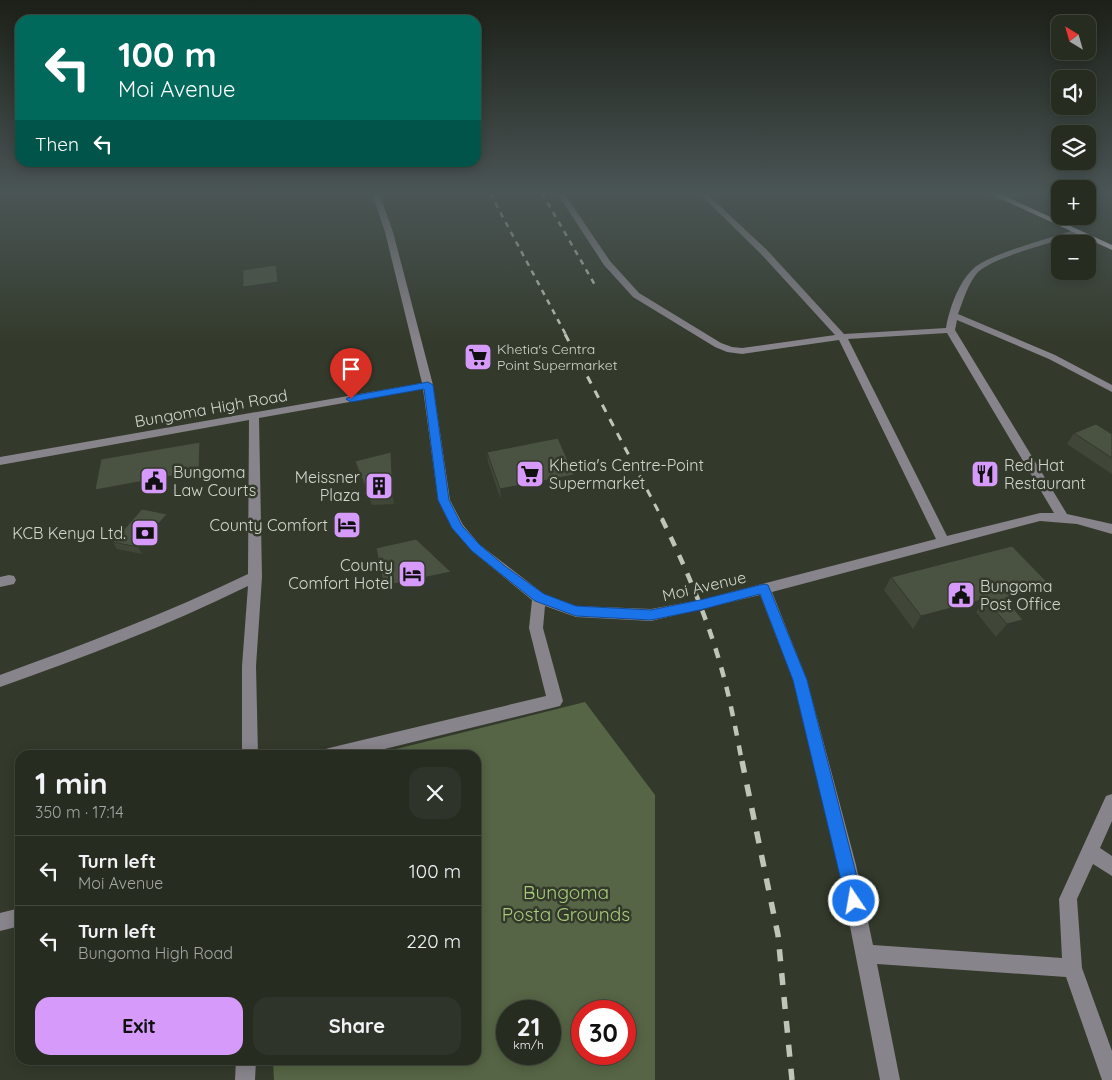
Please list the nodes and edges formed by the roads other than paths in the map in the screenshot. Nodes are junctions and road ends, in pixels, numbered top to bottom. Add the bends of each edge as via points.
1 (393, 243) edge
2 (594, 243) edge
3 (755, 243) edge
4 (1044, 243) edge
5 (952, 315) junction
6 (950, 330) junction
7 (842, 337) junction
8 (428, 385) junction
9 (1112, 389) edge
10 (254, 417) junction
11 (0, 461) edge
12 (1063, 517) junction
13 (1112, 529) edge
14 (944, 542) junction
15 (254, 578) junction
16 (764, 588) junction
17 (539, 598) junction
18 (0, 681) edge
19 (250, 750) edge
20 (350, 750) edge
21 (1112, 802) edge
22 (1090, 852) junction
23 (1112, 867) edge
24 (15, 918) edge
25 (0, 922) edge
26 (866, 954) junction
27 (1072, 968) junction
28 (246, 1065) edge
29 (245, 1080) edge
30 (890, 1080) edge
31 (1112, 1080) edge

1 - 8 street, Moi Avenue
2 - 7 street via 636,295 718,346 742,351
3 - 7 street
4 - 5 street via 976,270
5 - 6 street
5 - 9 street via 1052,357
6 - 7 street
6 - 12 street
7 - 14 street
8 - 10 street, Bungoma High Road
8 - 17 street, Moi Avenue via 444,500 458,528 495,565
10 - 11 street, Bungoma High Road
10 - 15 street
12 - 13 street, Moi Avenue
12 - 14 street, Moi Avenue via 1040,517
14 - 16 street, Moi Avenue
15 - 18 street via 116,639
15 - 19 street via 249,666
16 - 17 street, Moi Avenue via 651,615 576,611
16 - 26 street via 800,680
17 - 20 street via 536,628 555,701
21 - 22 street
22 - 23 street
22 - 27 street via 1068,899
24 - 25 street
26 - 27 street
26 - 30 street
27 - 31 street
28 - 29 street

